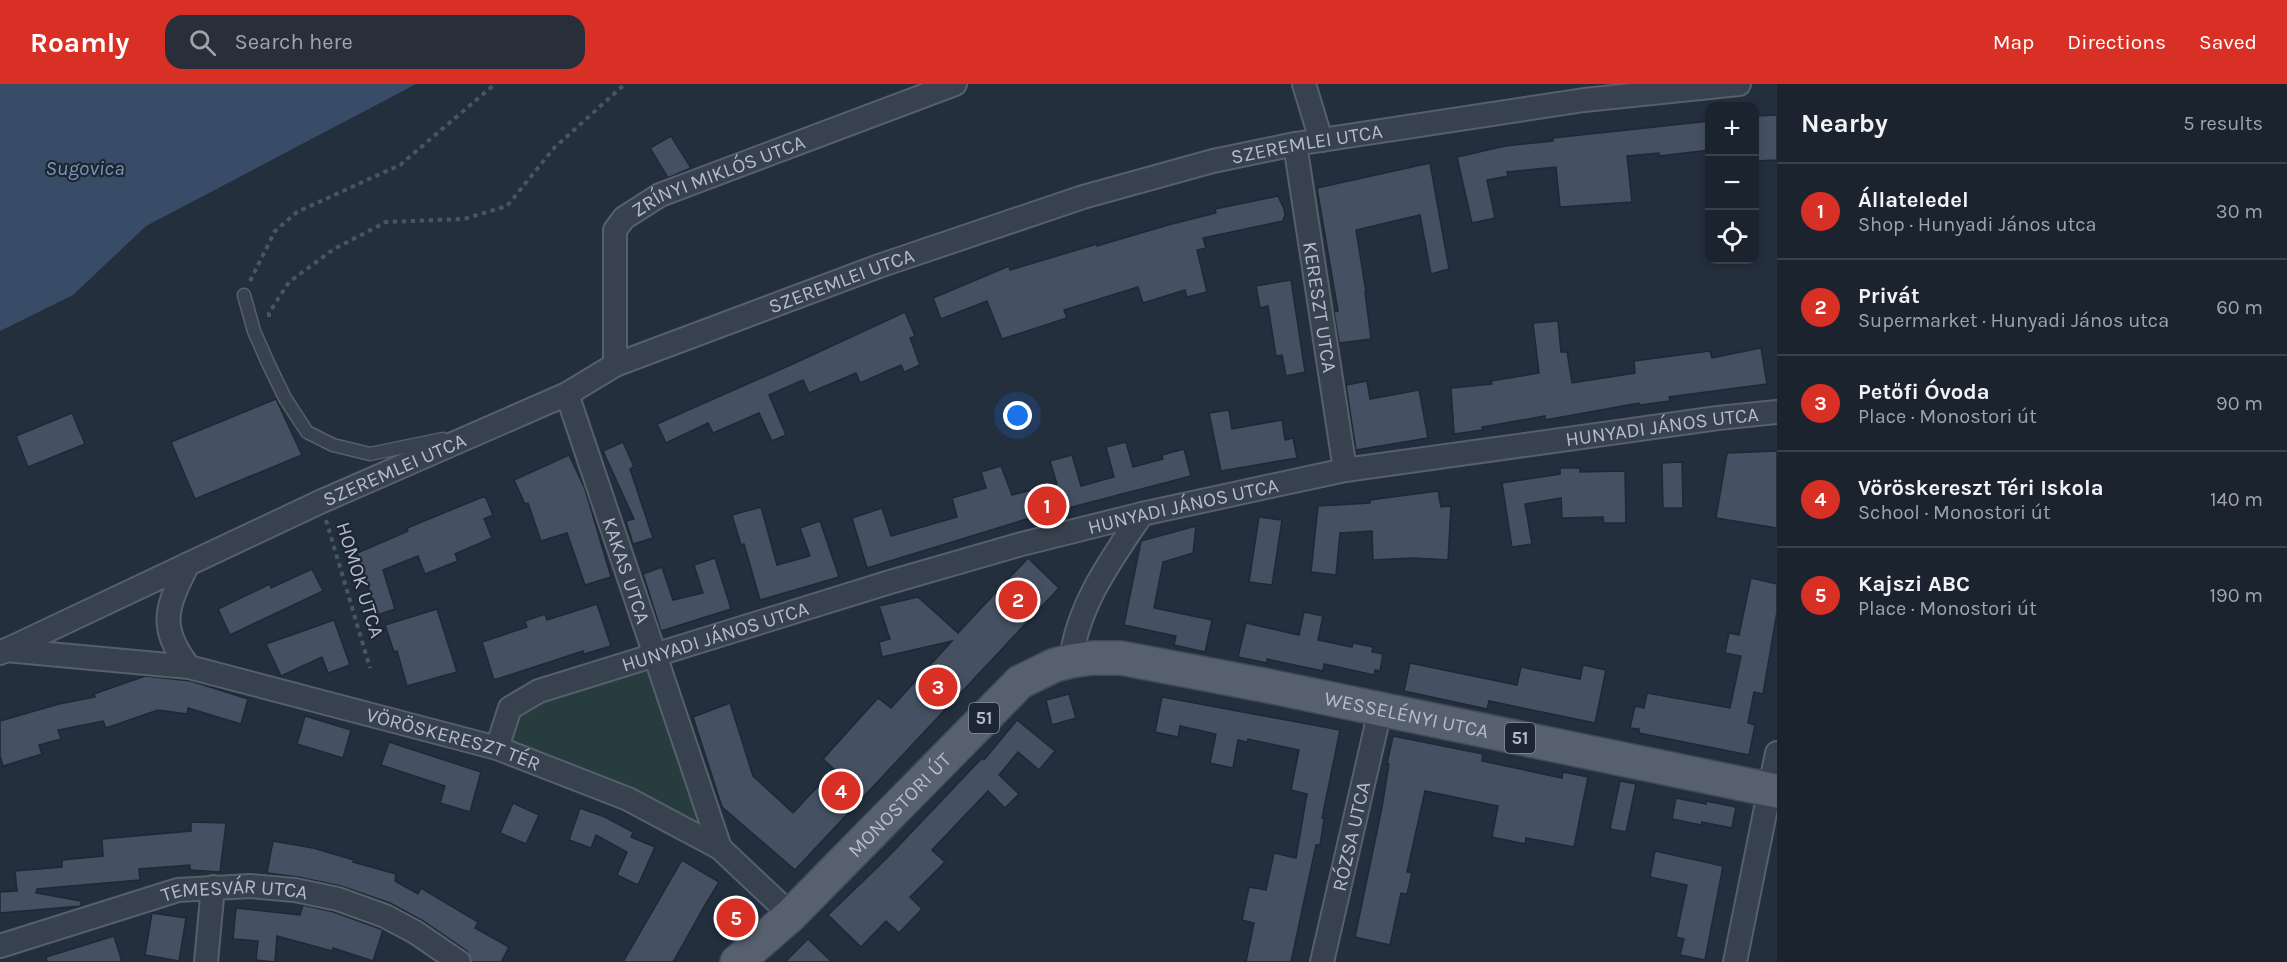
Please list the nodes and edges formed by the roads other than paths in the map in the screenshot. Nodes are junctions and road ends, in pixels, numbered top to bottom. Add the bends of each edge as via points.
1 (955, 84) edge
2 (1304, 84) edge
3 (1739, 84) edge
4 (1321, 140) junction
5 (1294, 144) junction
6 (244, 295) road end
7 (615, 365) junction
8 (567, 394) junction
9 (1777, 412) edge
10 (477, 432) junction
11 (1345, 470) junction
12 (1142, 514) junction
13 (188, 564) junction
14 (3, 652) edge
15 (654, 656) junction
16 (1071, 661) junction
17 (189, 667) junction
18 (1377, 709) junction
19 (497, 748) junction
20 (1777, 753) edge
21 (1773, 790) edge
22 (720, 848) junction
23 (213, 887) junction
24 (791, 915) junction
25 (0, 946) edge
26 (206, 962) edge
27 (459, 962) edge
28 (737, 962) edge
29 (1322, 962) edge
30 (1735, 962) edge

1 - 7 street, ZRÍNYI MIKLÓS UTCA via 660,195 624,218 615,230
2 - 4 street
3 - 4 street, SZEREMLEI UTCA via 1584,100
4 - 5 street, SZEREMLEI UTCA
5 - 7 street, SZEREMLEI UTCA via 1213,161 1083,197 879,266
5 - 11 street, KERESZT UTCA
6 - 10 lane via 268,363 307,432 333,445 370,454
7 - 8 street, SZEREMLEI UTCA
8 - 10 street, SZEREMLEI UTCA
8 - 15 street, KAKAS UTCA
9 - 11 street, HUNYADI JÁNOS UTCA
10 - 13 street, SZEREMLEI UTCA
11 - 12 street, HUNYADI JÁNOS UTCA
12 - 15 street, HUNYADI JÁNOS UTCA via 1007,548
12 - 16 street via 1106,567 1073,641
13 - 14 street, SZEREMLEI UTCA
13 - 17 street via 167,613 176,650
14 - 17 street, VÖRÖSKERESZT TÉR
15 - 19 street, HUNYADI JÁNOS UTCA via 539,691 510,708
15 - 22 street, KAKAS UTCA
16 - 18 main road, WESSELÉNYI UTCA / 51 via 1122,658
16 - 24 main road, MONOSTORI ÚT / 51 via 1020,682
17 - 19 street, VÖRÖSKERESZT TÉR
18 - 21 main road, WESSELÉNYI UTCA / 51
18 - 29 street, RÓZSA UTCA via 1376,728
19 - 22 street, VÖRÖSKERESZT TÉR via 628,799
20 - 21 street
21 - 30 street
22 - 24 street, VÖRÖSKERESZT TÉR
23 - 25 street, TEMESVÁR UTCA via 178,890
23 - 26 street
23 - 27 street, TEMESVÁR UTCA via 295,890 338,899 385,916
24 - 28 main road, MONOSTORI ÚT / 51

